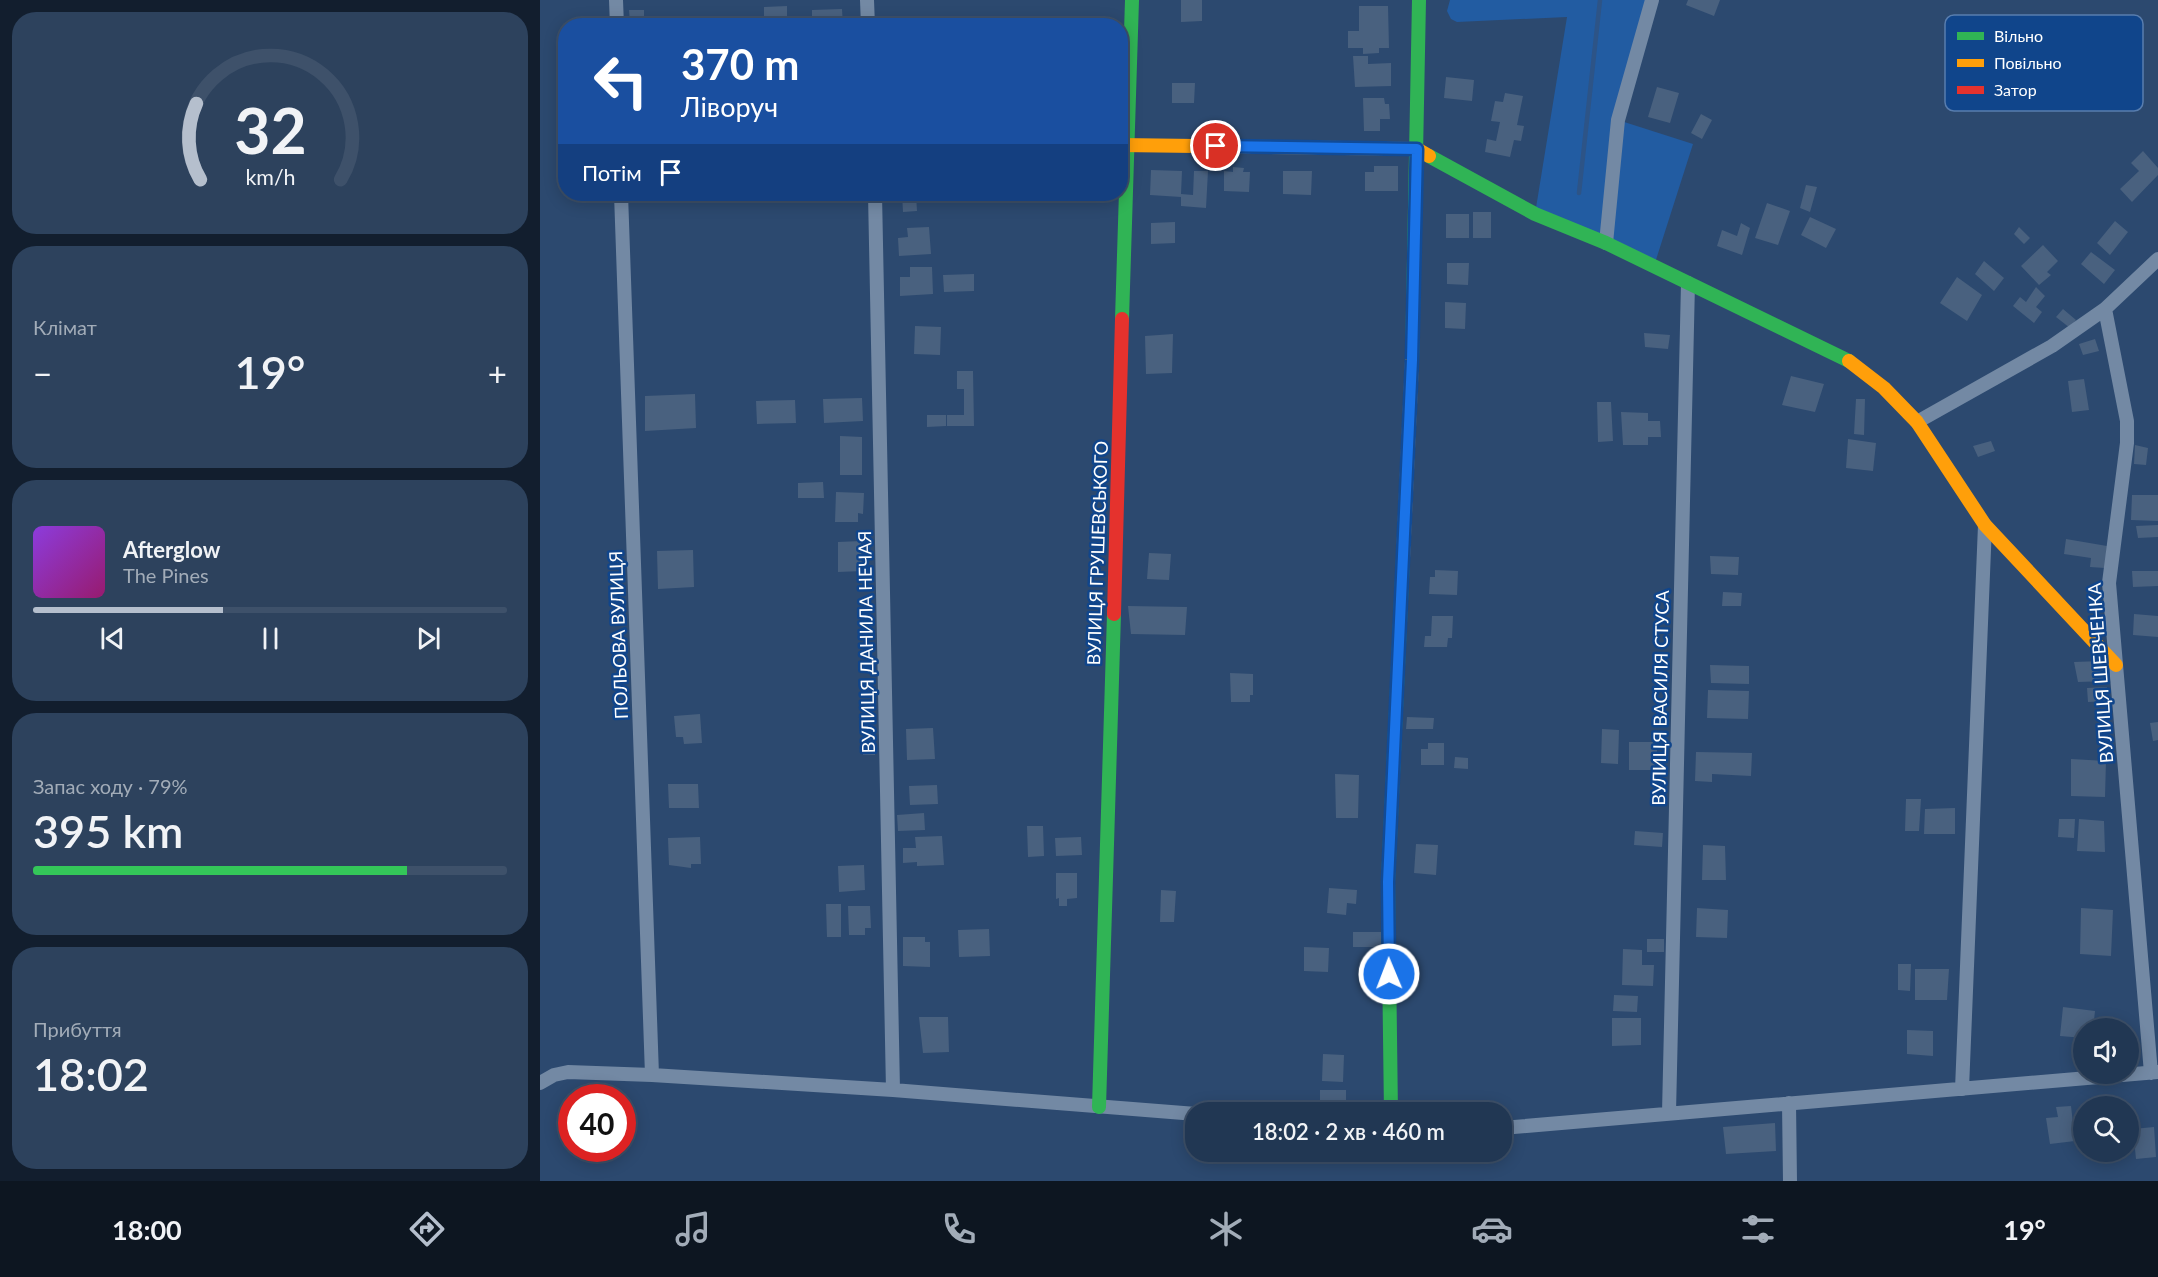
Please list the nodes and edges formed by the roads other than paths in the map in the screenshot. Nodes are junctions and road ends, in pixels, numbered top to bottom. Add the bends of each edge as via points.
1 (616, 0) edge
2 (867, 0) edge
3 (1132, 0) edge
4 (1419, 0) edge
5 (1653, 0) edge
6 (617, 18) edge
7 (868, 18) edge
8 (1128, 72) edge
9 (1128, 145) edge
10 (1417, 149) junction
11 (621, 201) edge
12 (875, 201) edge
13 (1123, 201) edge
14 (1606, 243) junction
15 (2158, 259) edge
16 (1688, 283) junction
17 (2105, 309) junction
18 (1917, 422) junction
19 (1985, 525) junction
20 (2116, 665) junction
21 (2155, 1073) edge
22 (652, 1075) junction
23 (540, 1083) edge
24 (1962, 1089) junction
25 (893, 1090) junction
26 (1391, 1102) edge
27 (1789, 1102) junction
28 (1099, 1107) junction
29 (1185, 1113) edge
30 (1669, 1113) junction
31 (1512, 1127) edge
32 (1790, 1181) edge

1 - 6 street
2 - 7 street
3 - 8 street, ВУЛИЦЯ ГРУШЕВСЬКОГО
4 - 10 street
5 - 14 street via 1618,120
9 - 10 street
10 - 14 street via 1535,214
10 - 26 street via 1388,882
11 - 22 street, ПОЛЬОВА ВУЛИЦЯ
12 - 25 street, ВУЛИЦЯ ДАНИЛА НЕЧАЯ
13 - 28 street, ВУЛИЦЯ ГРУШЕВСЬКОГО
14 - 16 street
15 - 17 street
16 - 18 street via 1841,355 1884,388
16 - 30 street, ВУЛИЦЯ ВАСИЛЯ СТУСА
17 - 18 street via 2052,346
17 - 20 street, ВУЛИЦЯ ШЕВЧЕНКА via 2127,422 2109,583
18 - 19 street
19 - 20 street
19 - 24 street
20 - 21 street, ВУЛИЦЯ ШЕВЧЕНКА
21 - 24 street
22 - 23 street via 568,1072
22 - 25 street
24 - 27 street
25 - 28 street
27 - 30 street
27 - 32 street
28 - 29 street
30 - 31 street

